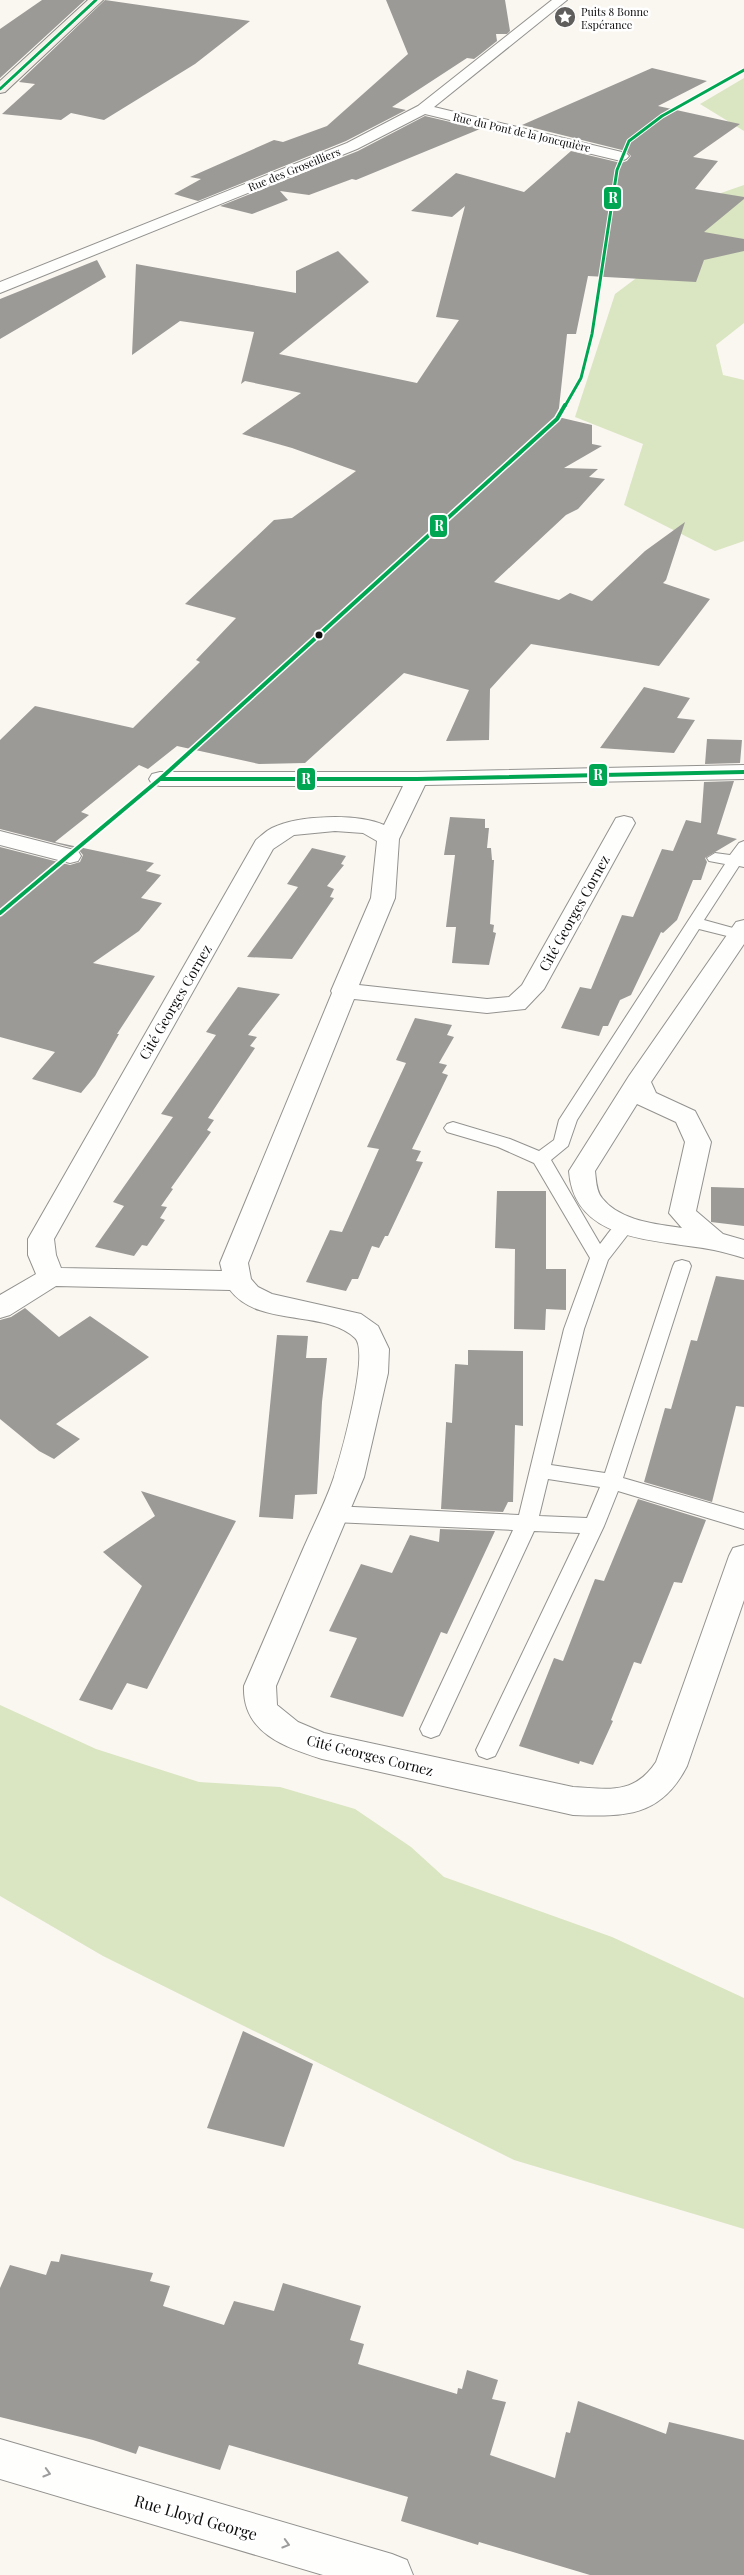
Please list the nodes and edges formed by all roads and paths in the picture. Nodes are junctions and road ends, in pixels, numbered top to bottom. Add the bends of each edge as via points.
1 (96, 0) edge
2 (560, 0) edge
3 (3, 84) edge
4 (423, 109) junction
5 (621, 156) dead end
6 (0, 288) edge
7 (744, 772) edge
8 (160, 779) dead end
9 (417, 779) junction
10 (624, 823) dead end
11 (0, 838) edge
12 (388, 839) junction
13 (744, 846) edge
14 (70, 856) dead end
15 (715, 858) dead end
16 (739, 862) edge
17 (688, 926) junction
18 (736, 929) edge
19 (343, 990) junction
20 (638, 1082) junction
21 (453, 1128) dead end
22 (540, 1159) junction
23 (627, 1224) junction
24 (714, 1241) junction
25 (744, 1249) edge
26 (599, 1258) junction
27 (682, 1266) dead end
28 (51, 1277) junction
29 (238, 1281) junction
30 (0, 1308) edge
31 (540, 1470) junction
32 (612, 1482) junction
33 (333, 1514) junction
34 (744, 1520) edge
35 (527, 1523) junction
36 (594, 1526) junction
37 (744, 1556) edge
38 (431, 1729) dead end
39 (488, 1750) dead end
40 (0, 2459) edge
41 (392, 2575) edge

1 - 3 street
2 - 4 street, Rue des Groseilliers
4 - 5 street, Rue du Pont de la Joncquière
4 - 6 street, Rue des Groseilliers via 352,146
7 - 9 street
8 - 9 street
9 - 12 street
10 - 19 street, Cité Georges Cornez via 532,989 516,1004 487,1006
11 - 14 street
12 - 19 street via 382,898
12 - 28 street, Cité Georges Cornez via 379,831 363,825 322,825 280,833 264,845 41,1239 42,1255
13 - 16 lane
15 - 16 lane
16 - 17 lane
17 - 18 lane
17 - 22 lane via 639,1000 568,1120 562,1142
18 - 20 street
19 - 29 street via 234,1263
20 - 23 street via 582,1171 583,1188 593,1205 614,1220
20 - 24 street via 645,1098 686,1117 698,1142 682,1213
21 - 22 lane via 504,1143
22 - 26 lane
23 - 24 street
23 - 26 lane
24 - 25 street
26 - 31 lane via 574,1329
27 - 32 lane
28 - 29 street
28 - 30 street
29 - 33 street, Cité Georges Cornez via 248,1294 265,1302 351,1321 368,1333 376,1349 374,1373 349,1477
31 - 32 lane
31 - 35 lane
32 - 34 lane
32 - 36 lane
33 - 35 lane
33 - 37 street, Cité Georges Cornez via 260,1686 260,1705 273,1722 295,1737 322,1746 573,1801 640,1799 662,1783 671,1766
35 - 36 lane
35 - 38 lane
36 - 39 lane
40 -> 41 street, Rue Lloyd George

